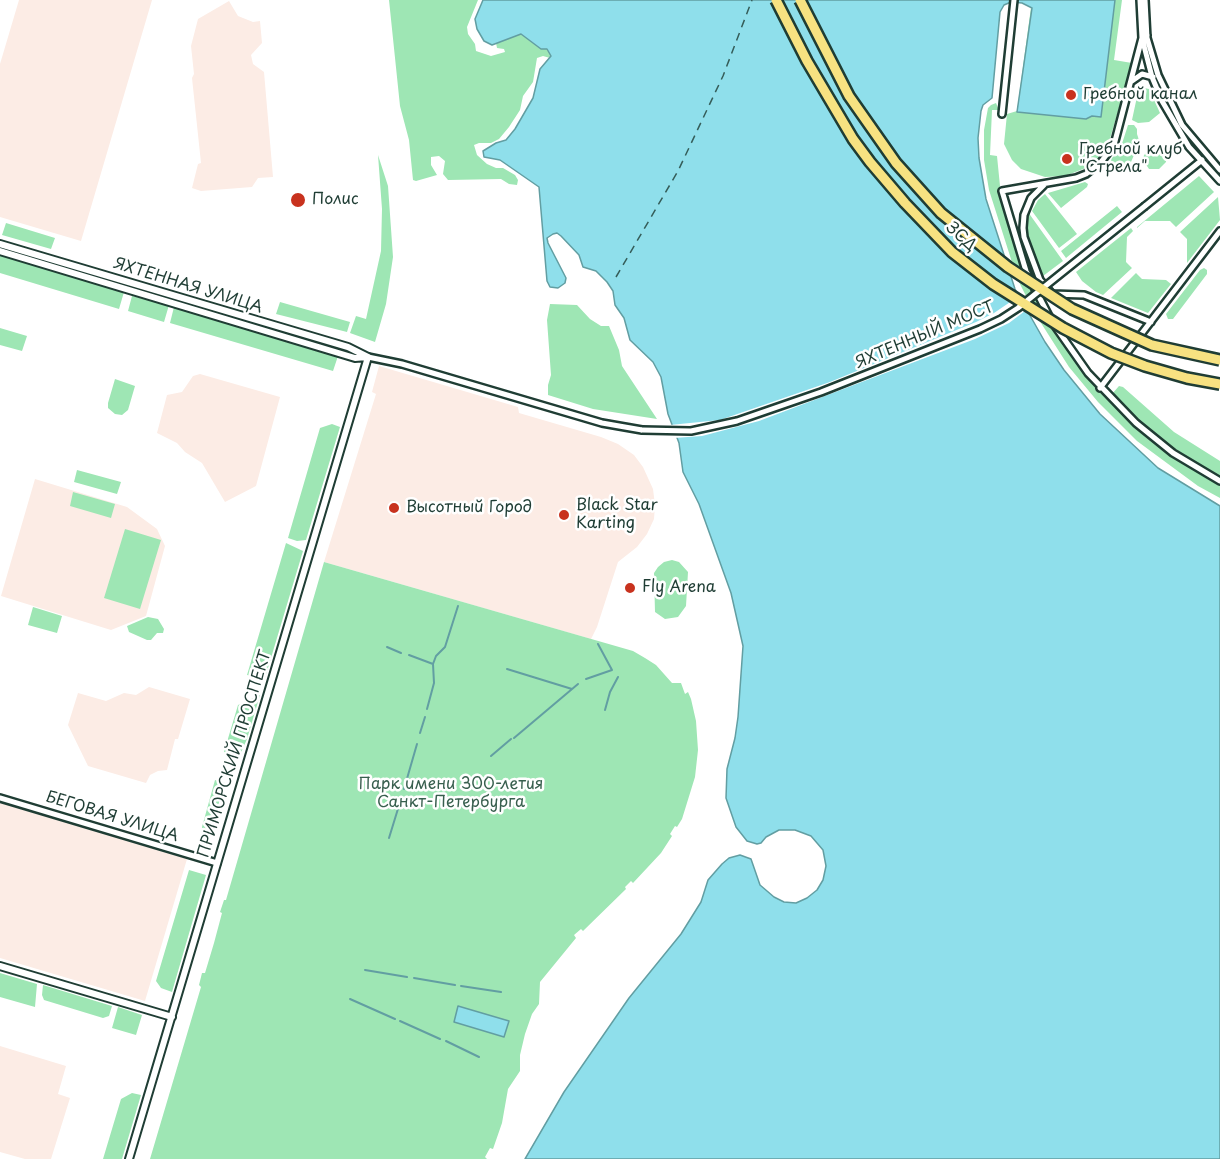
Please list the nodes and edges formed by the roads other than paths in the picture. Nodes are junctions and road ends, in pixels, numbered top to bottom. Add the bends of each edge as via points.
1 (776, 0) edge
2 (800, 0) edge
3 (1014, 0) edge
4 (1140, 0) edge
5 (1146, 0) edge
6 (1144, 36) junction
7 (1155, 76) junction
8 (1131, 82) junction
9 (1002, 114) dead end
10 (1207, 156) junction
11 (1201, 161) junction
12 (1220, 170) edge
13 (1220, 181) edge
14 (1045, 184) junction
15 (1220, 231) edge
16 (0, 244) edge
17 (0, 251) edge
18 (1151, 322) junction
19 (368, 357) junction
20 (1220, 360) edge
21 (1220, 384) edge
22 (1100, 388) junction
23 (642, 430) joint
24 (1220, 481) edge
25 (0, 798) edge
26 (217, 863) junction
27 (0, 966) edge
28 (172, 1017) junction
29 (129, 1159) edge

1 - 21 highway, ЗСД, bridge via 853,139 898,195 952,252 993,284 1111,353 1166,372
2 - 20 highway, ЗСД, bridge via 849,96 896,163 941,213 1008,267 1072,309 1152,345
3 - 9 street
4 - 6 street
5 - 6 street
6 - 7 street
6 - 8 street
7 - 8 street via 1137,75
7 - 10 street via 1182,125
7 - 11 street via 1177,128
8 - 14 street via 1114,145 1101,162 1076,178
10 - 11 street, ЯХТЕННЫЙ МОСТ
10 - 12 street
11 - 13 street
11 - 23 street, ЯХТЕННЫЙ МОСТ, bridge via 1001,319 887,367 745,419 691,431
14 - 18 street via 1031,198 1023,221 1024,237 1040,279 1053,294 1084,295
14 - 22 street via 1002,191 1026,271 1067,345
15 - 18 street
16 - 19 street, ЯХТЕННАЯ УЛИЦА
17 - 19 street, ЯХТЕННАЯ УЛИЦА via 355,358
18 - 22 street
19 - 23 street, ЯХТЕННАЯ УЛИЦА via 602,423
19 - 26 street, ПРИМОРСКИЙ ПРОСПЕКТ
22 - 24 street via 1153,438
25 - 26 street, БЕГОВАЯ УЛИЦА
26 - 28 street, ПРИМОРСКИЙ ПРОСПЕКТ
27 - 28 street
28 - 29 street, ПРИМОРСКИЙ ПРОСПЕКТ

